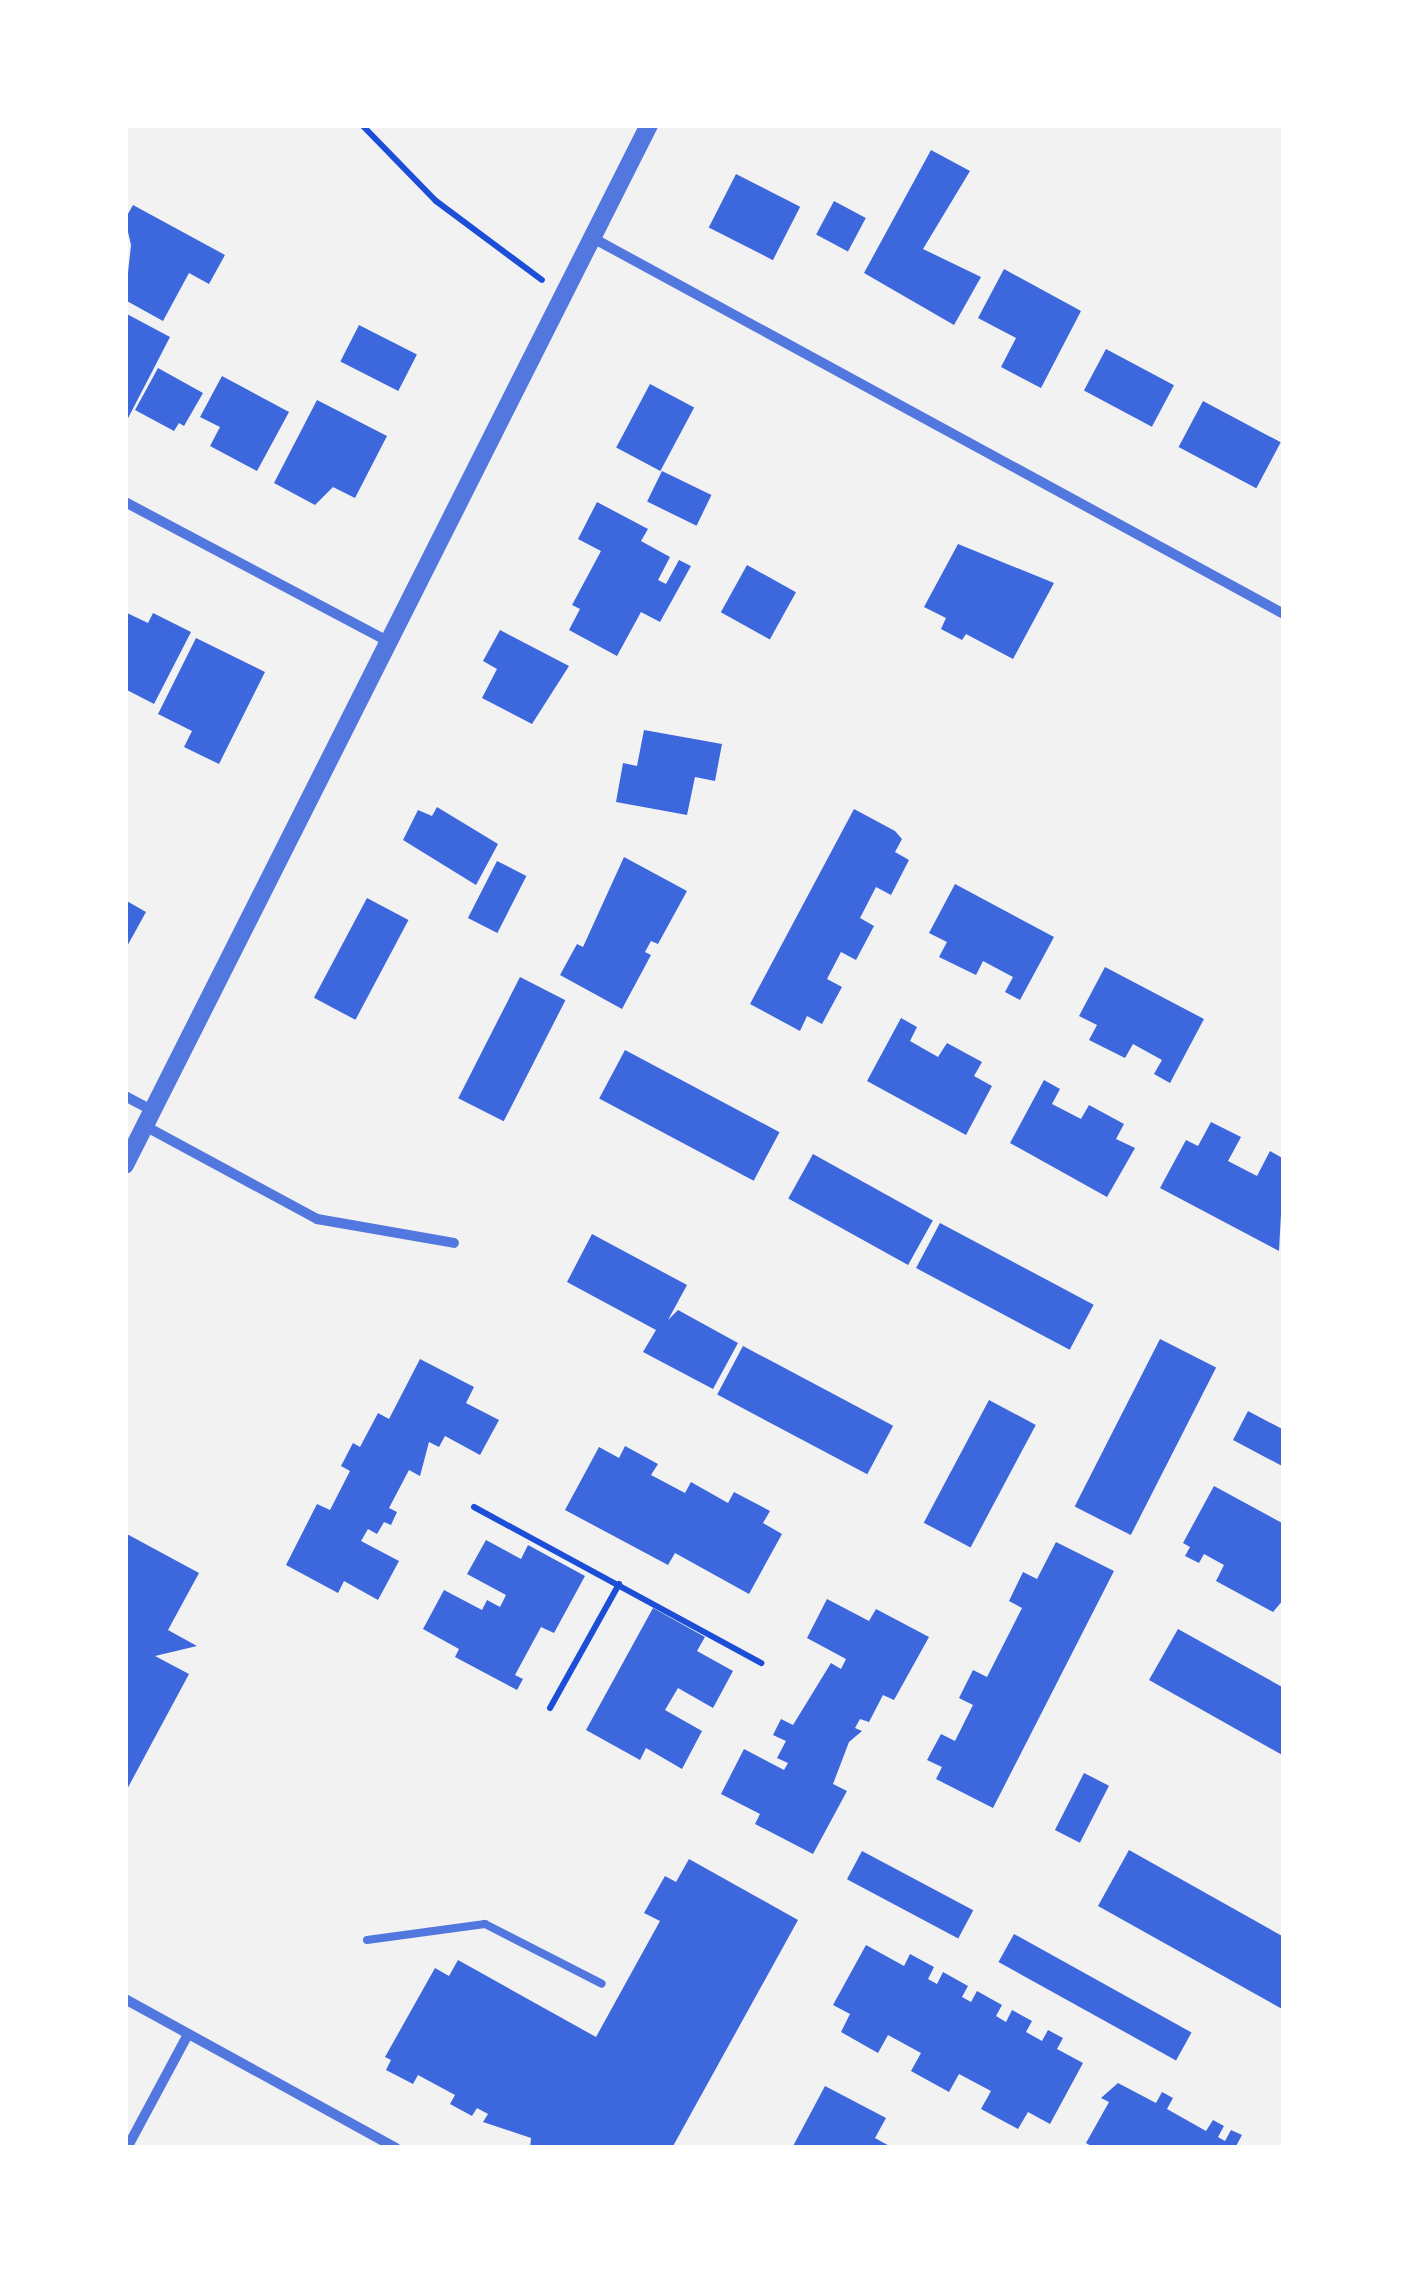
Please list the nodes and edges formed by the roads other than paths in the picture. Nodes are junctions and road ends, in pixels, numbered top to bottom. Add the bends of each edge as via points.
1 (649, 125) edge
2 (591, 237) junction
3 (125, 502) edge
4 (1284, 614) edge
5 (388, 641) junction
6 (125, 1096) edge
7 (149, 1119) junction
8 (125, 1165) edge
9 (454, 1243) dead end
10 (366, 1940) dead end
11 (602, 1984) dead end
12 (125, 2000) edge
13 (188, 2034) junction
14 (127, 2148) edge
15 (396, 2148) edge

1 - 2 street
2 - 4 street
2 - 5 street
3 - 5 street
5 - 7 street
6 - 7 street
7 - 8 street
7 - 9 street via 318,1219
10 - 11 lane via 485,1924
12 - 13 street
13 - 14 street
13 - 15 street

